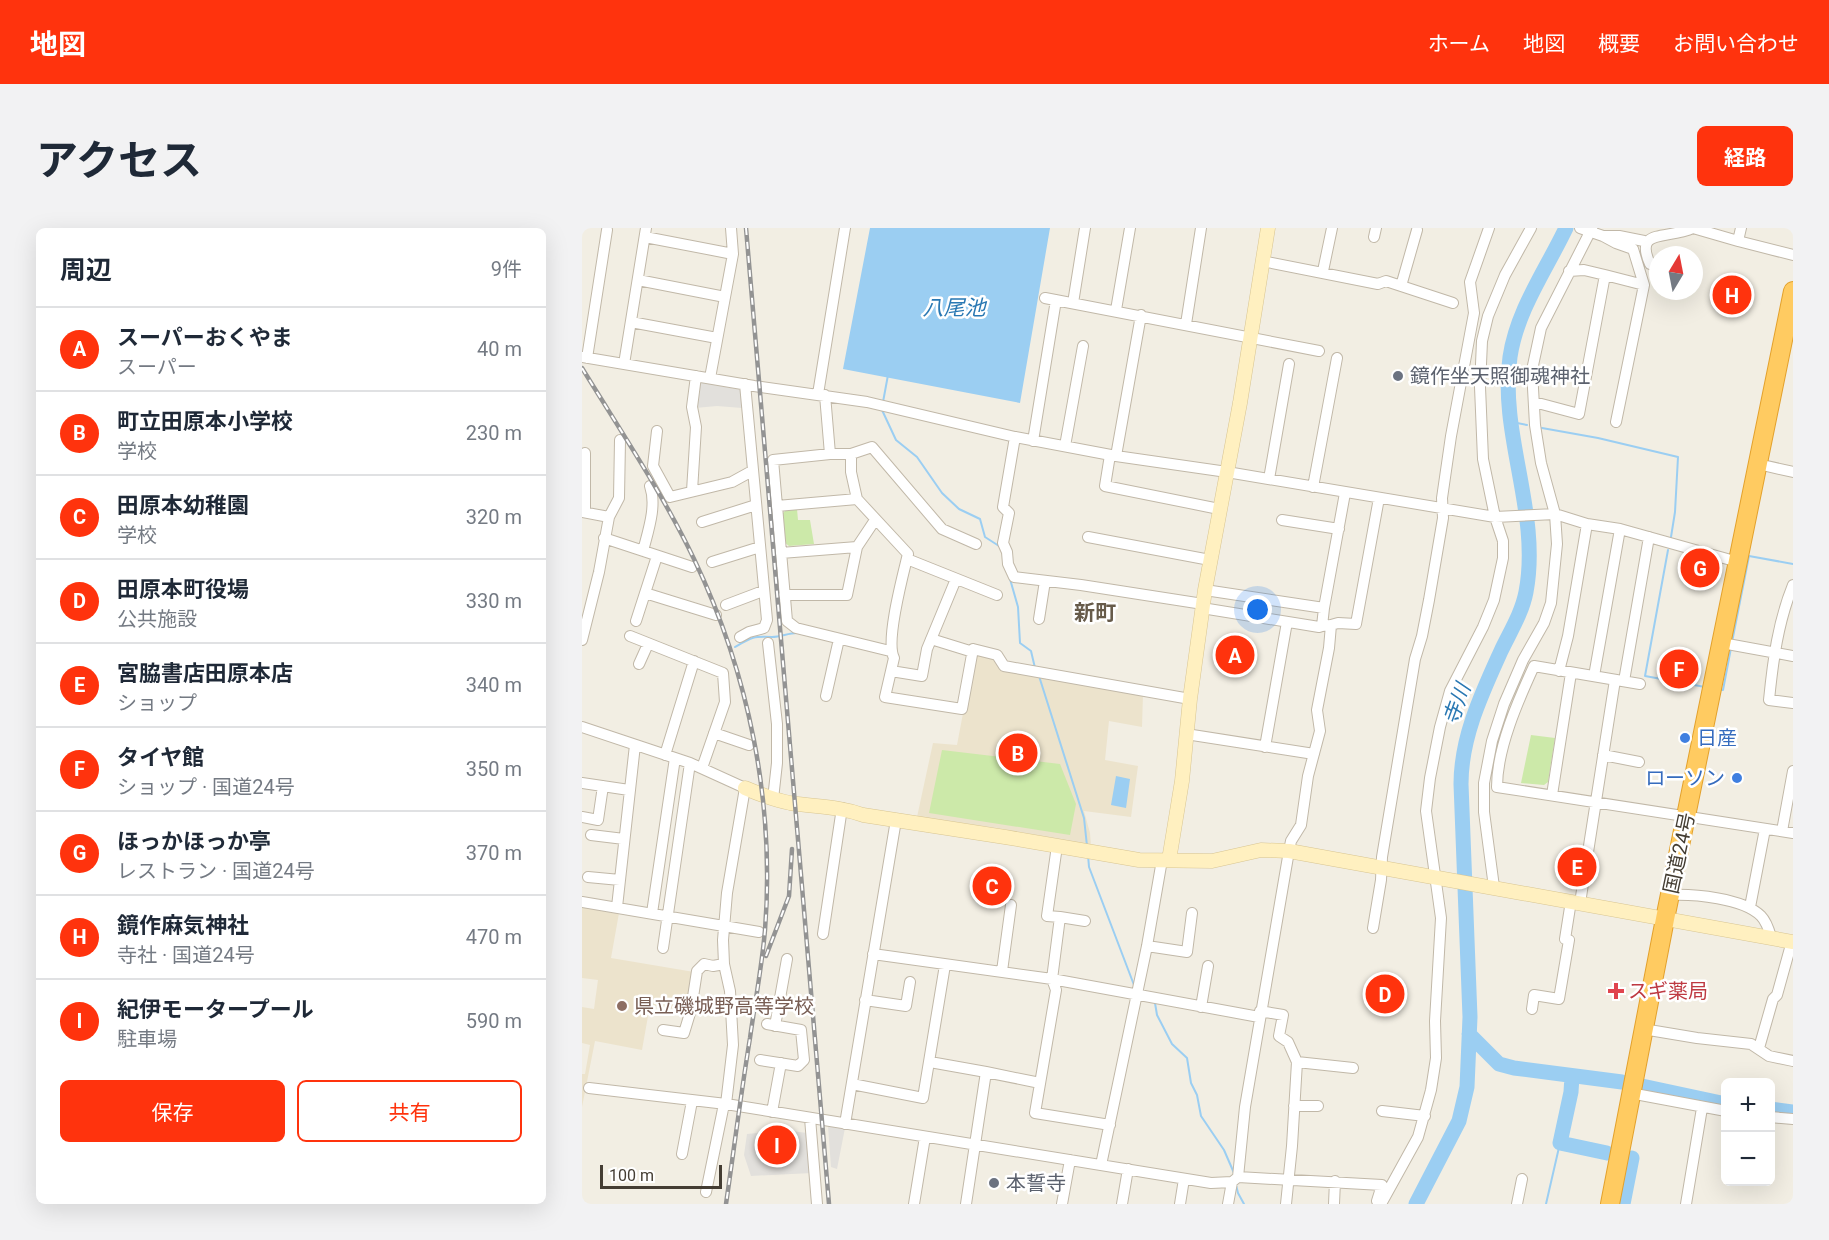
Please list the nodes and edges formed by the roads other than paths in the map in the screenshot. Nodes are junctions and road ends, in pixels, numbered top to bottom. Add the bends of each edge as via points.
1 (732, 228) edge
2 (845, 228) edge
3 (1085, 228) edge
4 (1130, 228) edge
5 (1201, 228) edge
6 (1268, 228) edge
7 (1332, 228) edge
8 (1489, 228) edge
9 (1531, 228) edge
10 (1741, 228) edge
11 (607, 230) dead end
12 (1418, 230) dead end
13 (1587, 230) edge
14 (1687, 230) edge
15 (645, 233) edge
16 (1644, 234) edge
17 (1604, 236) junction
18 (1738, 241) junction
19 (734, 254) junction
20 (1793, 255) edge
21 (1649, 259) edge
22 (1262, 261) junction
23 (1323, 271) junction
24 (1569, 271) junction
25 (1605, 275) junction
26 (638, 280) junction
27 (1644, 285) junction
28 (1401, 286) junction
29 (1793, 291) edge
30 (725, 297) junction
31 (1073, 303) junction
32 (1453, 303) dead end
33 (1116, 310) junction
34 (1140, 315) junction
35 (631, 322) junction
36 (1185, 324) junction
37 (1250, 337) junction
38 (717, 338) junction
39 (1083, 346) dead end
40 (1319, 351) dead end
41 (584, 357) edge
42 (1337, 358) dead end
43 (624, 364) junction
44 (1289, 364) dead end
45 (696, 376) junction
46 (710, 378) junction
47 (745, 384) junction
48 (822, 395) junction
49 (1534, 402) junction
50 (1616, 422) dead end
51 (657, 431) dead end
52 (1015, 437) junction
53 (620, 440) dead end
54 (1033, 441) junction
55 (1065, 446) junction
56 (585, 453) dead end
57 (830, 454) junction
58 (851, 454) junction
59 (1113, 455) junction
60 (1758, 464) junction
61 (752, 471) junction
62 (1227, 472) junction
63 (1793, 472) edge
64 (1269, 479) junction
65 (650, 486) dead end
66 (1313, 488) junction
67 (693, 491) junction
68 (1345, 493) junction
69 (1379, 498) junction
70 (857, 499) junction
71 (756, 505) junction
72 (777, 506) junction
73 (1443, 508) junction
74 (1219, 509) junction
75 (584, 512) edge
76 (1553, 514) junction
77 (609, 517) junction
78 (1498, 517) junction
79 (875, 520) junction
80 (1282, 520) dead end
81 (702, 522) dead end
82 (1587, 524) junction
83 (1339, 529) junction
84 (1620, 530) junction
85 (1088, 537) dead end
86 (1649, 537) junction
87 (604, 538) junction
88 (976, 544) dead end
89 (760, 547) junction
90 (857, 547) junction
91 (643, 551) junction
92 (781, 553) junction
93 (657, 556) junction
94 (907, 558) junction
95 (1210, 560) junction
96 (712, 562) dead end
97 (1738, 562) junction
98 (692, 567) dead end
99 (956, 579) junction
100 (1045, 581) junction
101 (1793, 585) edge
102 (763, 591) junction
103 (645, 593) junction
104 (784, 595) junction
105 (997, 595) dead end
106 (1203, 601) junction
107 (726, 605) dead end
108 (1324, 608) junction
109 (1788, 611) edge
110 (716, 615) dead end
111 (1039, 619) dead end
112 (636, 621) dead end
113 (1287, 622) junction
114 (1327, 626) junction
115 (630, 636) dead end
116 (740, 637) dead end
117 (931, 639) junction
118 (582, 640) edge
119 (838, 642) junction
120 (768, 643) dead end
121 (1722, 643) junction
122 (648, 644) junction
123 (890, 651) junction
124 (973, 652) junction
125 (1774, 652) junction
126 (1793, 656) edge
127 (694, 661) junction
128 (639, 664) dead end
129 (891, 671) junction
130 (1559, 671) junction
131 (1571, 673) junction
132 (1594, 676) junction
133 (1620, 680) junction
134 (1640, 684) dead end
135 (826, 696) dead end
136 (1190, 699) junction
137 (1793, 703) edge
138 (582, 727) edge
139 (714, 733) junction
140 (1186, 734) junction
141 (635, 745) junction
142 (749, 745) dead end
143 (1265, 747) junction
144 (1314, 754) junction
145 (1603, 755) junction
146 (670, 757) junction
147 (1639, 762) dead end
148 (690, 763) junction
149 (702, 768) junction
150 (1793, 771) edge
151 (582, 783) edge
152 (603, 786) junction
153 (745, 788) junction
154 (629, 790) junction
155 (1552, 795) junction
156 (773, 799) junction
157 (1596, 802) junction
158 (842, 808) junction
159 (1686, 816) junction
160 (582, 818) edge
161 (896, 820) junction
162 (1765, 829) junction
163 (1787, 832) edge
164 (591, 836) dead end
165 (624, 839) junction
166 (1057, 846) junction
167 (1289, 851) junction
168 (1166, 860) junction
169 (1381, 867) junction
170 (588, 877) dead end
171 (1437, 877) junction
172 (620, 880) junction
173 (1493, 887) junction
174 (1670, 895) junction
175 (582, 902) edge
176 (1576, 902) junction
177 (1011, 905) dead end
178 (617, 908) junction
179 (1750, 908) junction
180 (652, 913) junction
181 (1192, 914) dead end
182 (668, 916) junction
183 (1059, 917) junction
184 (1665, 919) junction
185 (1085, 921) dead end
186 (723, 925) junction
187 (1373, 928) dead end
188 (759, 932) dead end
189 (823, 934) dead end
190 (1771, 937) junction
191 (1792, 941) edge
192 (1147, 946) junction
193 (663, 948) dead end
194 (873, 954) junction
195 (787, 958) dead end
196 (724, 964) junction
197 (945, 965) junction
198 (1208, 966) dead end
199 (1002, 971) junction
200 (1052, 979) junction
201 (910, 982) dead end
202 (1138, 992) junction
203 (865, 1000) junction
204 (1201, 1007) junction
205 (1532, 1009) dead end
206 (1260, 1014) junction
207 (1643, 1029) junction
208 (663, 1030) dead end
209 (1759, 1048) junction
210 (760, 1060) dead end
211 (1793, 1061) edge
212 (930, 1062) junction
213 (1297, 1062) junction
214 (781, 1063) junction
215 (1353, 1068) dead end
216 (986, 1072) junction
217 (1040, 1083) junction
218 (852, 1084) junction
219 (589, 1088) dead end
220 (1630, 1093) junction
221 (692, 1101) junction
222 (726, 1104) junction
223 (1294, 1106) junction
224 (1318, 1106) dead end
225 (1702, 1108) junction
226 (1721, 1110) edge
227 (1382, 1111) dead end
228 (772, 1112) junction
229 (1425, 1116) junction
230 (1775, 1117) edge
231 (810, 1118) junction
232 (1793, 1119) edge
233 (845, 1124) junction
234 (1110, 1125) junction
235 (925, 1137) junction
236 (974, 1144) junction
237 (682, 1154) dead end
238 (1070, 1160) junction
239 (1101, 1165) junction
240 (1128, 1169) junction
241 (1184, 1179) junction
242 (1235, 1179) junction
243 (1289, 1179) junction
244 (1522, 1179) dead end
245 (1335, 1181) junction
246 (706, 1192) dead end
247 (817, 1204) edge
248 (914, 1204) edge
249 (966, 1204) edge
250 (1062, 1204) edge
251 (1122, 1204) edge
252 (1180, 1204) edge
253 (1228, 1204) edge
254 (1286, 1204) edge
255 (1334, 1204) edge
256 (1377, 1204) edge
257 (1381, 1204) edge
258 (1517, 1204) edge
259 (1610, 1204) edge
260 (1686, 1204) edge

1 - 19 street
2 - 48 street
3 - 31 street
4 - 33 street
5 - 36 street
6 - 22 street
7 - 23 street
8 - 73 street via 1470,282 1474,313 1451,436
9 - 78 street via 1505,275 1482,341 1484,459
10 - 18 street
11 - 41 street
12 - 28 street
13 - 17 street
13 - 24 street
14 - 16 street via 1653,229
14 - 18 street via 1693,228
15 - 19 street
15 - 26 street
16 - 17 street
16 - 21 street
17 - 27 street via 1633,249
18 - 20 street
19 - 30 street
22 - 23 street
22 - 37 street
23 - 28 street
24 - 25 street
24 - 49 street via 1541,328 1532,370
25 - 27 street
25 - 49 street via 1579,414
26 - 30 street
26 - 35 street
27 - 50 street
28 - 32 street
29 - 60 highway, 国道24号
30 - 38 street
31 - 33 street
31 - 54 street via 1051,299
33 - 34 street
34 - 36 street
34 - 59 street
35 - 38 street
35 - 43 street
36 - 37 street
37 - 40 street
37 - 62 street
38 - 46 street
39 - 55 street
41 - 43 street
42 - 66 street
43 - 45 street
44 - 64 street
45 - 46 street
45 - 67 street via 692,407 696,427
46 - 47 street
47 - 48 street
47 - 61 street
48 - 52 street
48 - 57 street
49 - 76 street via 1541,463
51 - 67 street via 653,466 670,497
52 - 54 street
52 - 100 street via 1003,507 1009,513 1003,543 1014,577
53 - 77 street via 619,498
54 - 55 street
55 - 59 street
56 - 75 street
57 - 58 street
57 - 72 street via 773,460
58 - 70 street
58 - 88 street via 872,447 942,530
59 - 62 street
59 - 74 street via 1105,486
60 - 63 street
60 - 97 highway, 国道24号
61 - 67 street via 732,482
61 - 71 street
62 - 64 street
62 - 74 street
64 - 66 street
65 - 91 street via 653,495
66 - 68 street
68 - 69 street
68 - 83 street
69 - 73 street
69 - 114 street via 1356,624
70 - 72 street
70 - 79 street
71 - 81 street
71 - 89 street
72 - 92 street
73 - 78 street
73 - 169 street
74 - 95 street
75 - 77 street
76 - 78 street
76 - 82 street
76 - 173 street via 1557,543 1551,603 1504,704 1484,783
77 - 87 street
78 - 171 street via 1503,558 1494,600 1450,691 1430,778 1426,811
79 - 90 street
79 - 94 street via 908,554
80 - 83 street
82 - 84 street
82 - 130 street
83 - 108 street
84 - 86 street
84 - 132 street
85 - 95 street
86 - 97 street
86 - 133 street
87 - 91 street
87 - 118 street
89 - 96 street
89 - 102 street
90 - 92 street
90 - 104 street via 847,595
91 - 93 street
92 - 104 street
93 - 98 street
93 - 103 street
94 - 99 street
94 - 123 street
95 - 106 street
97 - 121 highway, 国道24号
99 - 105 street
99 - 117 street
100 - 106 street
100 - 111 street
101 - 109 street
102 - 107 street
102 - 116 street via 767,620 764,628
103 - 110 street
103 - 112 street
104 - 119 street via 787,621 796,628
106 - 108 street
106 - 113 street
106 - 136 street
108 - 114 street
109 - 125 street
113 - 114 street
113 - 143 street
114 - 144 street via 1329,648 1317,710 1320,731
115 - 122 street
117 - 124 street
117 - 129 street via 922,676
119 - 123 street
119 - 135 street
120 - 156 street via 777,724
121 - 125 street
121 - 159 highway, 国道24号
122 - 127 street
122 - 128 street
123 - 129 street via 894,658
124 - 129 street via 962,709 885,697
124 - 136 street via 997,656 1004,666
125 - 126 street
125 - 137 street via 1769,700
127 - 139 street via 723,673 725,702
127 - 146 street
130 - 131 street
130 - 155 street via 1534,666 1511,721 1497,776 1497,787
131 - 132 street
131 - 155 street
132 - 133 street
133 - 134 street
133 - 145 street
136 - 140 street
138 - 141 street
139 - 142 street
139 - 149 street
140 - 143 street
140 - 168 street via 1182,781
141 - 146 street
141 - 154 street
143 - 144 street
144 - 167 street via 1301,825
145 - 147 street
145 - 157 street
146 - 148 street
146 - 180 street
148 - 149 street
148 - 182 street
149 - 153 street
150 - 163 street
151 - 152 street
152 - 154 street
152 - 160 street via 598,820
153 - 156 street
153 - 186 street
154 - 165 street
155 - 157 street
156 - 158 street
157 - 159 street
157 - 176 street
158 - 161 street
158 - 189 street
159 - 162 street
159 - 174 highway, 国道24号
161 - 166 street
161 - 194 street
162 - 163 street
162 - 179 street
164 - 165 street
165 - 172 street
166 - 168 street via 1139,860
166 - 183 street via 1047,916
167 - 168 street via 1261,850 1212,861
167 - 169 street
167 - 206 street
168 - 192 street
169 - 171 street
169 - 187 street
170 - 172 street
171 - 173 street
171 - 229 street via 1441,918 1436,1058
172 - 178 street
173 - 176 street
174 - 179 street via 1707,896
174 - 184 highway, 国道24号
175 - 178 street
176 - 184 street
176 - 205 street via 1565,939 1569,940 1559,999 1534,995
177 - 199 street
178 - 180 street
179 - 190 street via 1763,917
180 - 182 street
181 - 192 street via 1187,952
182 - 186 street
182 - 193 street
183 - 185 street
183 - 200 street
184 - 190 street
184 - 207 highway, 国道24号
186 - 188 street
186 - 196 street
190 - 191 street
191 - 209 street
192 - 202 street
194 - 197 street
194 - 203 street
195 - 214 street via 771,1025 801,1030 804,1060 798,1065
196 - 208 street via 704,964 697,971 684,1033
196 - 222 street via 733,1044
197 - 199 street
197 - 212 street
198 - 204 street
199 - 200 street
200 - 202 street
200 - 217 street via 1056,990
201 - 203 street via 906,1006
202 - 204 street
202 - 234 street
203 - 218 street
204 - 206 street
206 - 213 street via 1283,1015 1279,1036 1288,1042
206 - 242 street
207 - 209 street
207 - 220 highway, 国道24号
209 - 211 street via 1768,1056
210 - 214 street
212 - 216 street
212 - 218 street via 923,1098
213 - 215 street
213 - 223 street
214 - 228 street
216 - 217 street
216 - 236 street
217 - 234 street via 1035,1113
218 - 233 street
219 - 221 street
220 - 225 street
220 - 259 highway, 国道24号
221 - 222 street
221 - 237 street
222 - 228 street
222 - 246 street
223 - 224 street
223 - 243 street
225 - 226 street
225 - 260 street
227 - 229 street
228 - 231 street
229 - 257 street via 1418,1137
230 - 232 street
231 - 233 street
231 - 247 street
233 - 235 street
234 - 239 street
235 - 236 street
235 - 248 street
236 - 238 street
236 - 249 street
238 - 239 street
238 - 250 street
239 - 240 street
240 - 241 street
240 - 251 street
241 - 242 street via 1210,1183
241 - 252 street
242 - 243 street
242 - 253 street
243 - 245 street
243 - 254 street
244 - 258 street
245 - 255 street
245 - 256 street via 1382,1185

